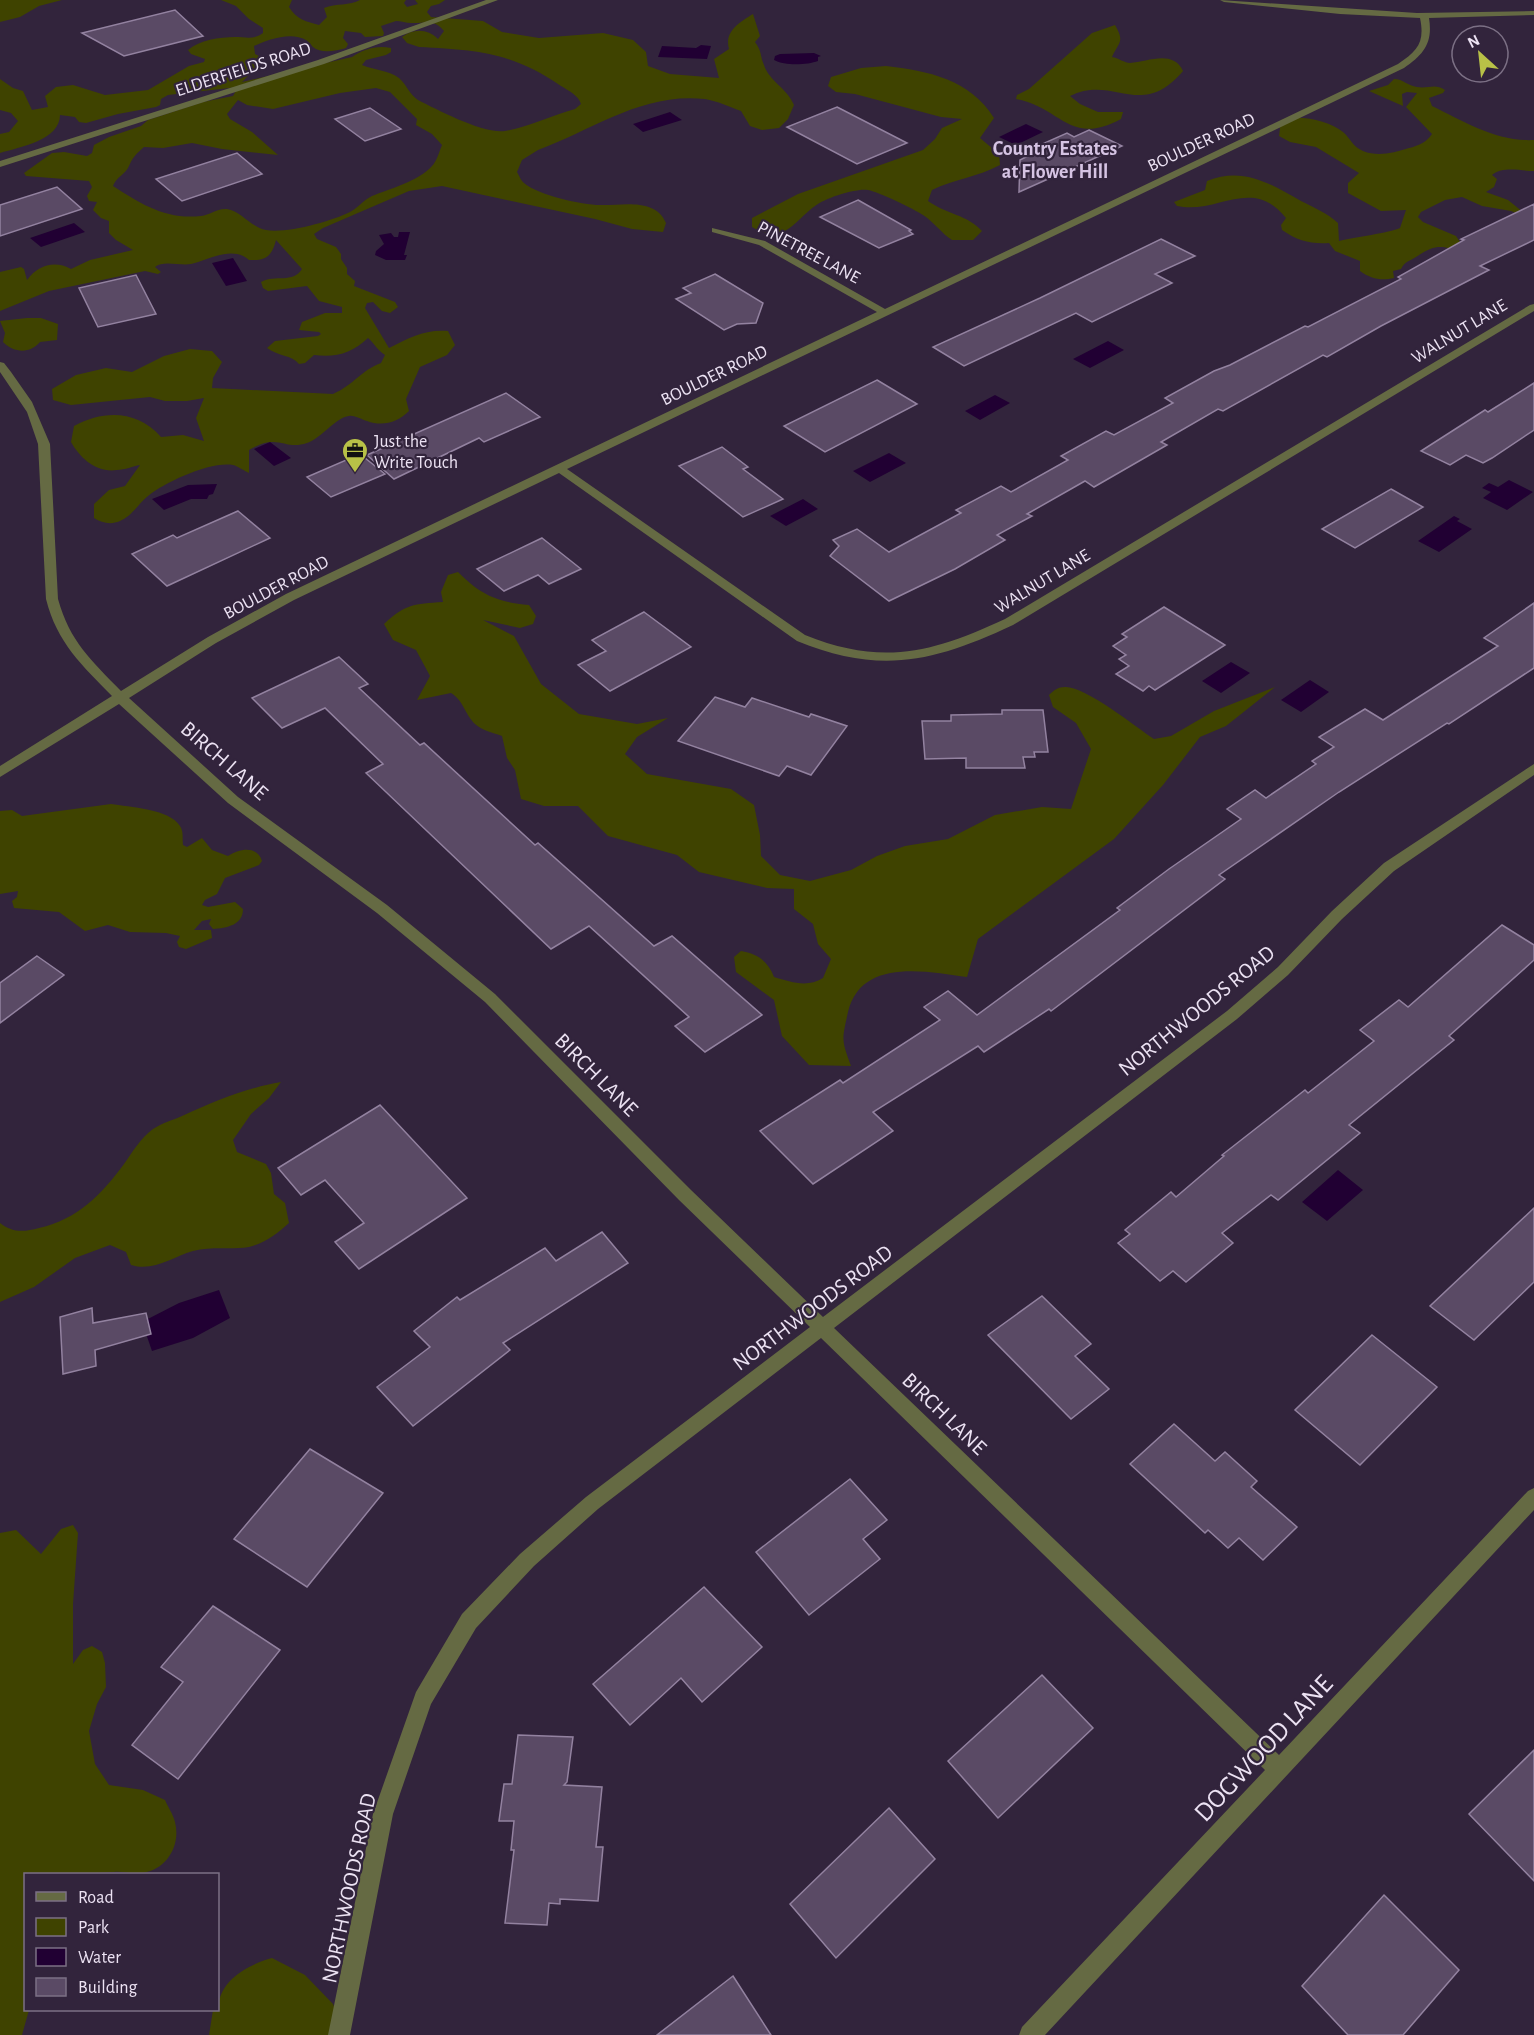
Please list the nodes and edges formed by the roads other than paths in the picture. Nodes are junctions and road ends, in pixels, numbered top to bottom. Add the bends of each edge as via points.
1 (494, 0) edge
2 (1224, 0) edge
3 (1534, 13) edge
4 (1424, 15) junction
5 (0, 164) edge
6 (716, 230) dead end
7 (1534, 306) edge
8 (884, 312) junction
9 (0, 365) edge
10 (559, 468) junction
11 (120, 697) junction
12 (1534, 770) edge
13 (0, 772) edge
14 (824, 1326) junction
15 (1534, 1497) edge
16 (1280, 1770) junction
17 (339, 2035) edge
18 (1030, 2035) edge

1 - 5 street, ELDERFIELDS ROAD via 313,64
2 - 4 street
3 - 4 street
4 - 8 street, BOULDER ROAD via 1426,44 1401,66
6 - 8 street, PINETREE LANE via 762,243
7 - 10 street, WALNUT LANE via 1009,622 964,643 921,655 895,658 844,654 801,638
8 - 10 street, BOULDER ROAD
9 - 11 street, BIRCH LANE via 23,392 39,423 44,444 52,599 58,622 82,658
10 - 11 street, BOULDER ROAD via 265,610
11 - 13 street, BOULDER ROAD
11 - 14 street, BIRCH LANE via 233,800 382,909 490,998 685,1195
12 - 14 street, NORTHWOODS ROAD via 1389,867 1283,972 1232,1015
14 - 16 street, BIRCH LANE
14 - 17 street, NORTHWOODS ROAD via 592,1503 527,1560 469,1621 423,1699 383,1814
15 - 16 street, DOGWOOD LANE
16 - 18 street, DOGWOOD LANE

